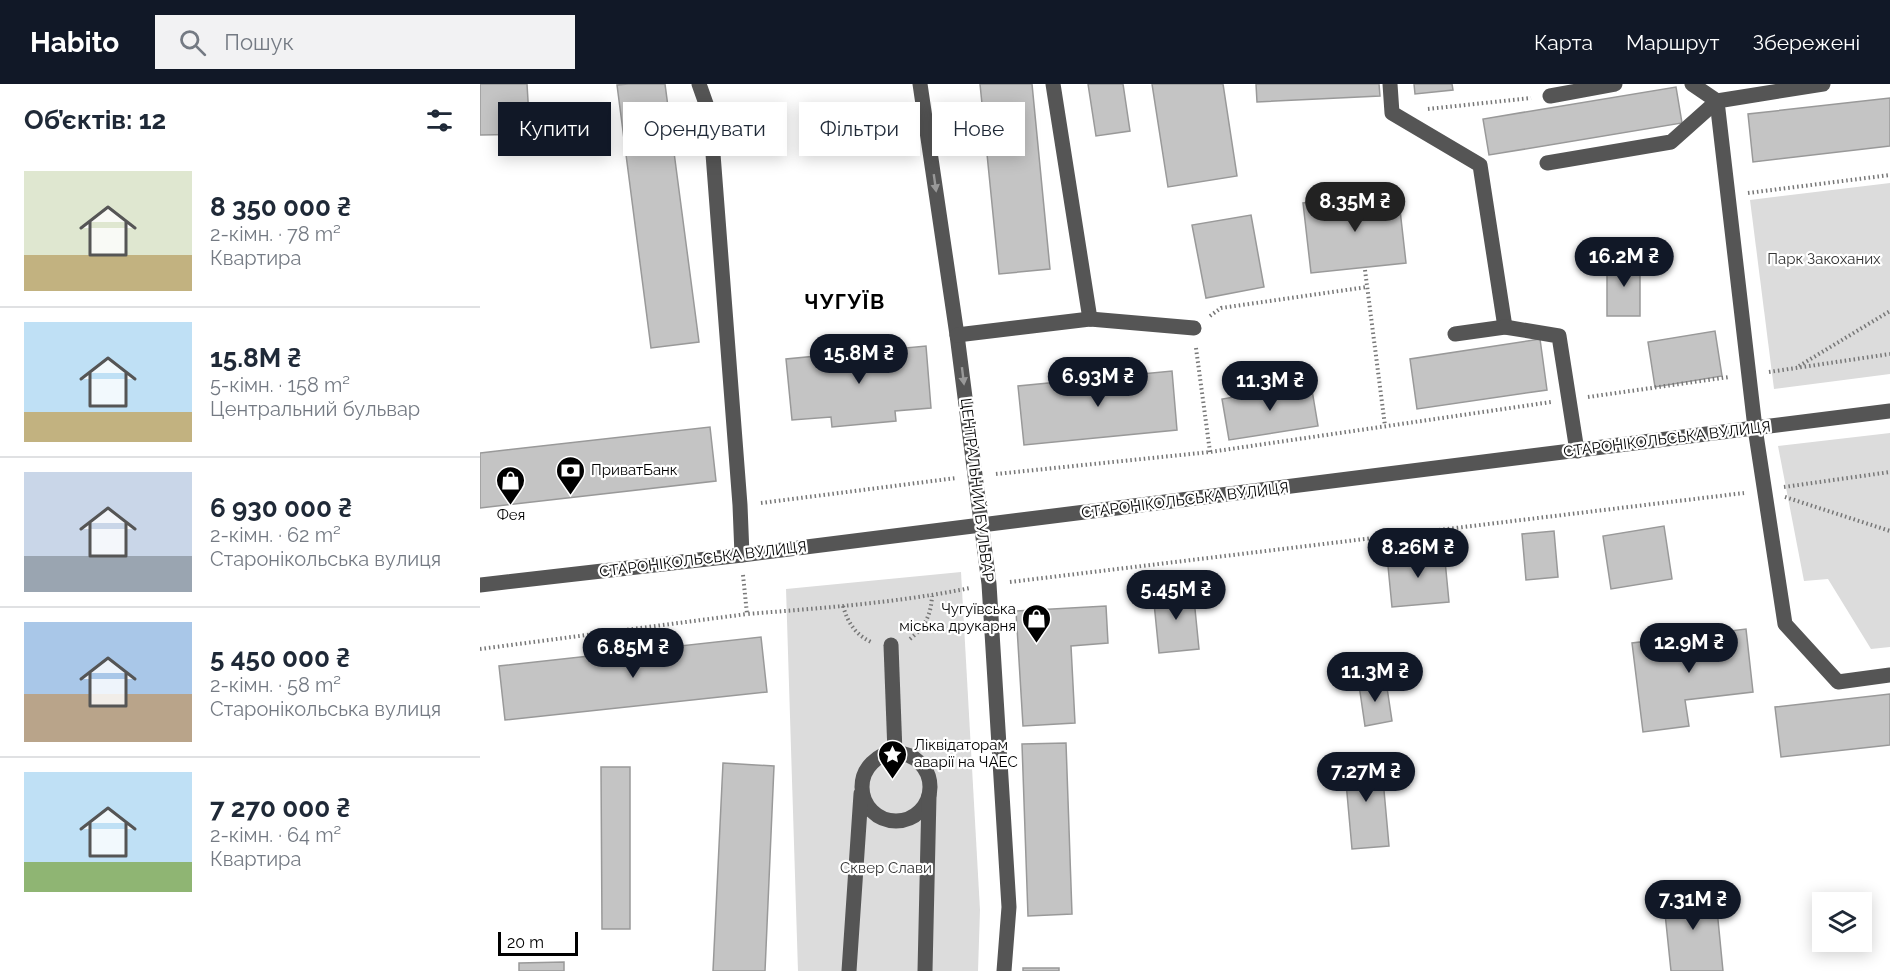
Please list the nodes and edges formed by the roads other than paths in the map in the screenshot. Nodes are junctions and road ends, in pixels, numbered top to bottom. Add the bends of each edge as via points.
1 (699, 84) edge
2 (920, 84) edge
3 (1053, 84) edge
4 (1390, 84) edge
5 (1615, 84) edge
6 (1692, 84) edge
7 (1823, 84) edge
8 (1550, 96) road end
9 (1718, 101) junction
10 (1547, 163) dead end
11 (1090, 320) junction
12 (1505, 327) junction
13 (1194, 328) road end
14 (1455, 333) dead end
15 (957, 335) junction
16 (1890, 411) edge
17 (1755, 428) junction
18 (1577, 451) junction
19 (982, 525) junction
20 (742, 555) junction
21 (480, 585) edge
22 (891, 645) dead end
23 (1890, 675) edge
24 (896, 753) junction
25 (862, 788) junction
26 (929, 796) junction
27 (849, 971) edge
28 (925, 971) edge
29 (1004, 971) edge

1 - 20 street via 710,115
2 -> 15 street, ЦЕНТРАЛЬНИЙ БУЛЬВАР
3 - 11 street
4 - 12 street via 1392,113 1480,165
5 - 8 street
6 - 9 street
7 - 9 street
9 - 10 street via 1671,142
9 - 17 street
11 - 13 street
11 - 15 street
12 - 14 street
12 - 18 street via 1559,336
15 -> 19 street, ЦЕНТРАЛЬНИЙ БУЛЬВАР
16 - 17 street, СТАРОНІКОЛЬСЬКА ВУЛИЦЯ
17 - 18 street, СТАРОНІКОЛЬСЬКА ВУЛИЦЯ
17 - 23 street via 1785,624 1839,682
18 - 19 street, СТАРОНІКОЛЬСЬКА ВУЛИЦЯ
19 - 20 street, СТАРОНІКОЛЬСЬКА ВУЛИЦЯ
19 - 29 street, ЦЕНТРАЛЬНИЙ БУЛЬВАР via 1009,907
20 - 21 street, СТАРОНІКОЛЬСЬКА ВУЛИЦЯ
22 - 24 street
24 - 25 street via 877,758 868,766
24 - 26 street via 912,756 921,763 928,773
25 - 26 street via 871,810 892,821 915,815
25 - 27 street
26 - 28 street

